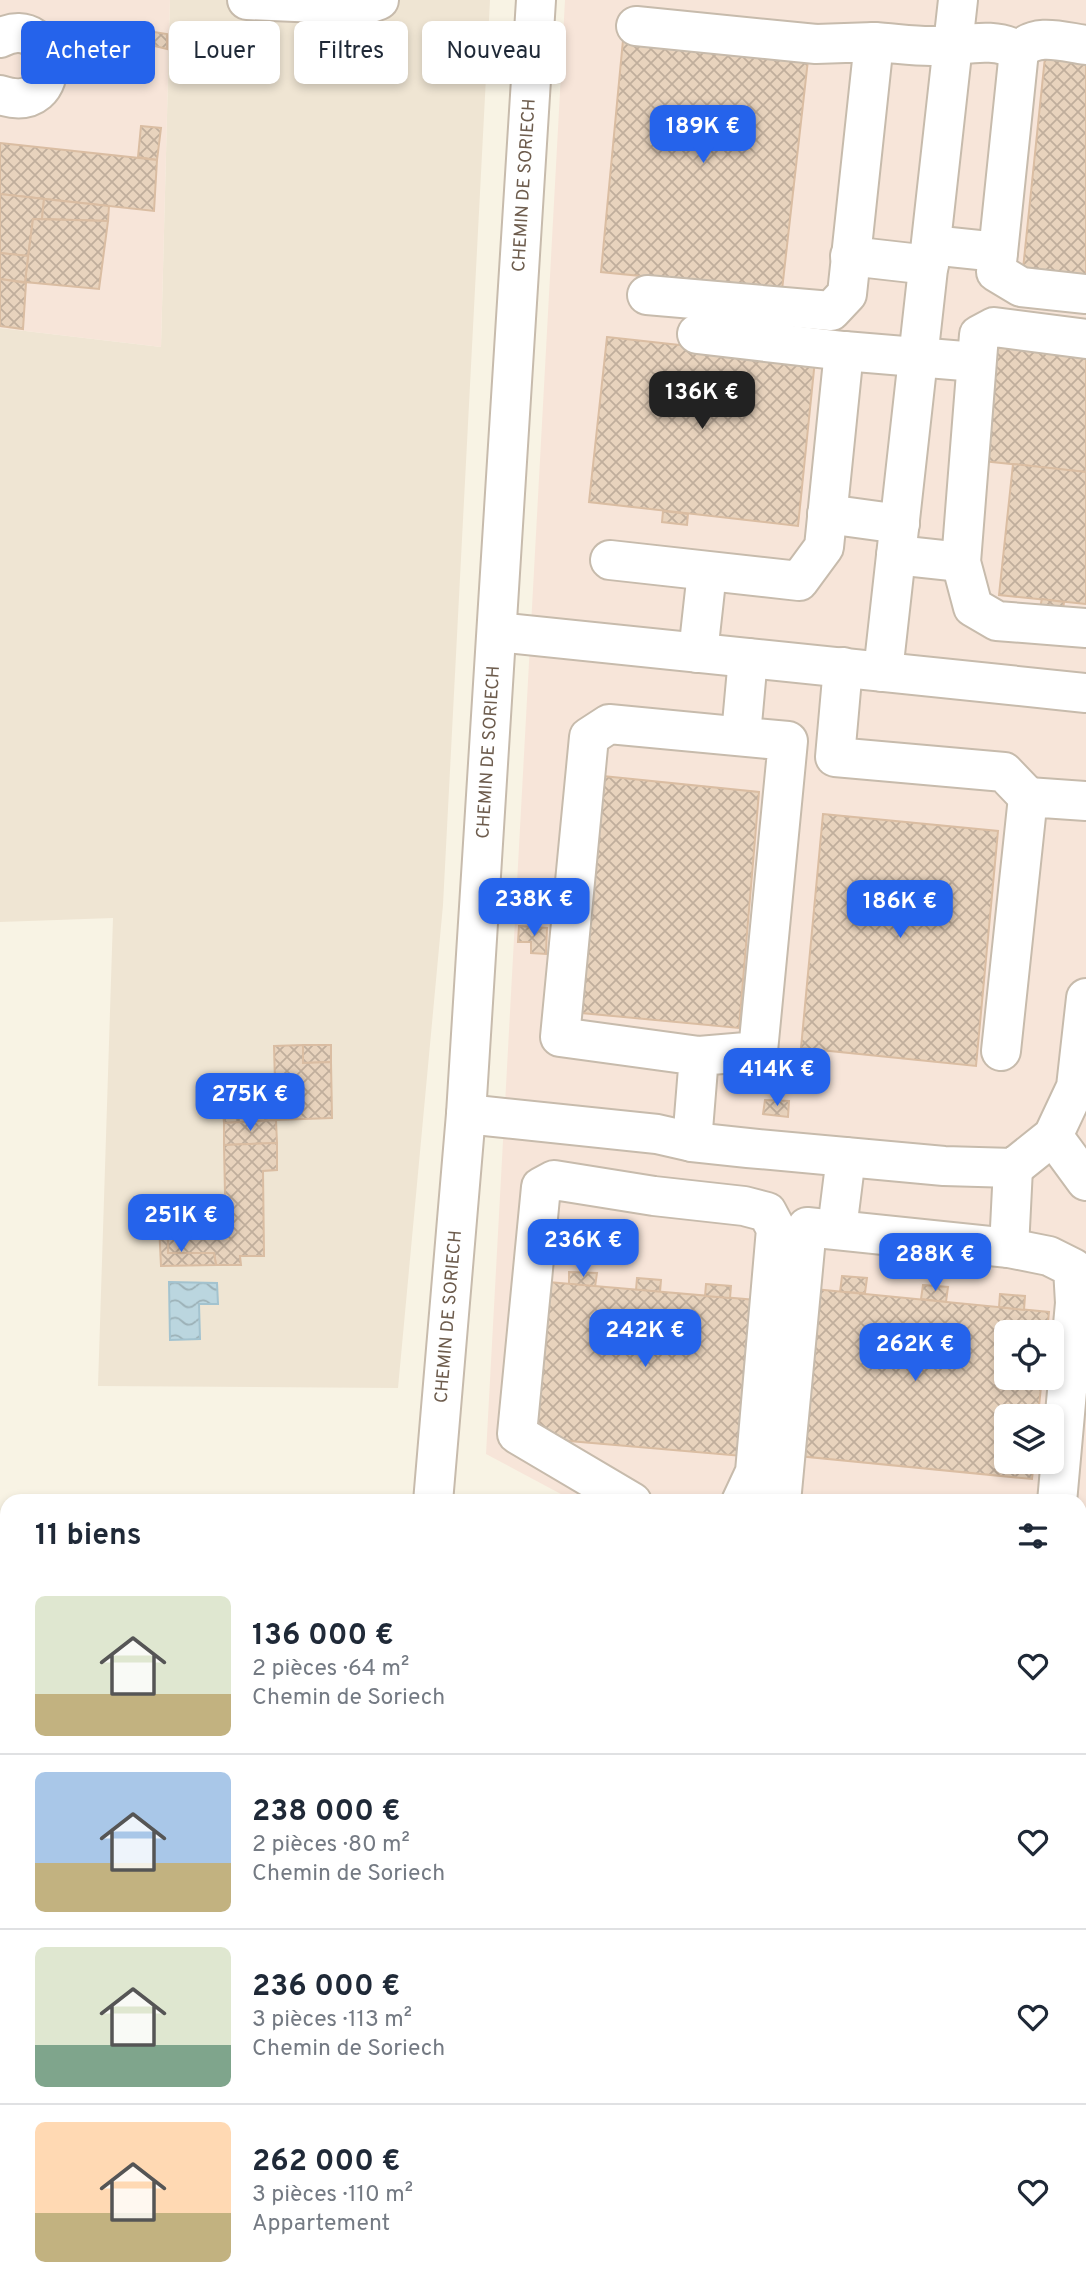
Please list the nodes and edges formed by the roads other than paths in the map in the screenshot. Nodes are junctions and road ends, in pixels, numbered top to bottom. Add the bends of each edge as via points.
1 (247, 0) edge
2 (379, 0) edge
3 (536, 0) edge
4 (958, 0) edge
5 (636, 26) dead end
6 (0, 38) edge
7 (874, 42) junction
8 (953, 46) junction
9 (1086, 46) edge
10 (1019, 51) junction
11 (0, 94) edge
12 (998, 252) junction
13 (930, 255) junction
14 (850, 256) junction
15 (1086, 294) edge
16 (647, 295) dead end
17 (697, 334) dead end
18 (1086, 339) edge
19 (844, 351) junction
20 (919, 358) junction
21 (976, 362) junction
22 (827, 514) junction
23 (898, 540) junction
24 (610, 560) dead end
25 (961, 562) junction
26 (708, 572) junction
27 (1086, 628) edge
28 (497, 632) junction
29 (698, 653) junction
30 (747, 658) junction
31 (843, 667) junction
32 (883, 672) junction
33 (1086, 693) edge
34 (741, 735) junction
35 (1028, 797) junction
36 (1086, 801) edge
37 (1086, 998) edge
38 (1002, 1051) dead end
39 (699, 1056) junction
40 (466, 1114) junction
41 (1053, 1136) junction
42 (674, 1138) junction
43 (748, 1149) junction
44 (846, 1157) junction
45 (1013, 1168) junction
46 (1086, 1181) edge
47 (654, 1196) junction
48 (744, 1206) junction
49 (837, 1229) junction
50 (1009, 1248) junction
51 (434, 1494) edge
52 (618, 1494) edge
53 (745, 1494) edge
54 (782, 1494) edge
55 (1058, 1494) edge

1 - 2 street via 365,5
3 - 28 street, CHEMIN DE SORIECH
4 - 8 street
5 - 7 street via 816,44
6 - 11 street via 32,37 48,57 49,69 45,82 26,98
7 - 8 street
7 - 14 street
8 - 10 street via 983,41
8 - 13 street
9 - 10 street via 1038,39
10 - 12 street
12 - 13 street
12 - 15 street via 996,272 1021,287
13 - 14 street
13 - 20 street
14 - 16 street via 847,295 831,312
17 - 19 street
18 - 21 street via 994,327 979,335
19 - 20 street
19 - 22 street
20 - 21 street
20 - 23 street
21 - 25 street
22 - 23 street
22 - 26 street via 824,547 799,581
23 - 25 street
23 - 32 street
24 - 26 street
25 - 27 street via 973,607 997,621
26 - 29 street
28 - 29 street
28 - 40 street, CHEMIN DE SORIECH
29 - 30 street
30 - 31 street
30 - 34 street
31 - 32 street
31 - 35 street via 835,757 1004,772
32 - 33 street
34 - 39 street via 788,741 758,1051
34 - 39 street via 610,724 589,737 560,1037
35 - 36 street
35 - 38 street
37 - 41 street via 1076,1087
39 - 42 street
40 - 42 street
40 - 51 street, CHEMIN DE SORIECH
41 - 45 street
41 - 46 street
42 - 43 street
42 - 47 street
43 - 44 street
43 - 48 street
44 - 45 street
44 - 49 street
45 - 50 street
47 - 48 street
47 - 52 street via 554,1180 541,1187 517,1434
48 - 53 street via 767,1212 776,1228 755,1472
49 - 50 street
49 - 54 street via 807,1227
50 - 55 street via 1049,1256 1073,1268 1075,1303

